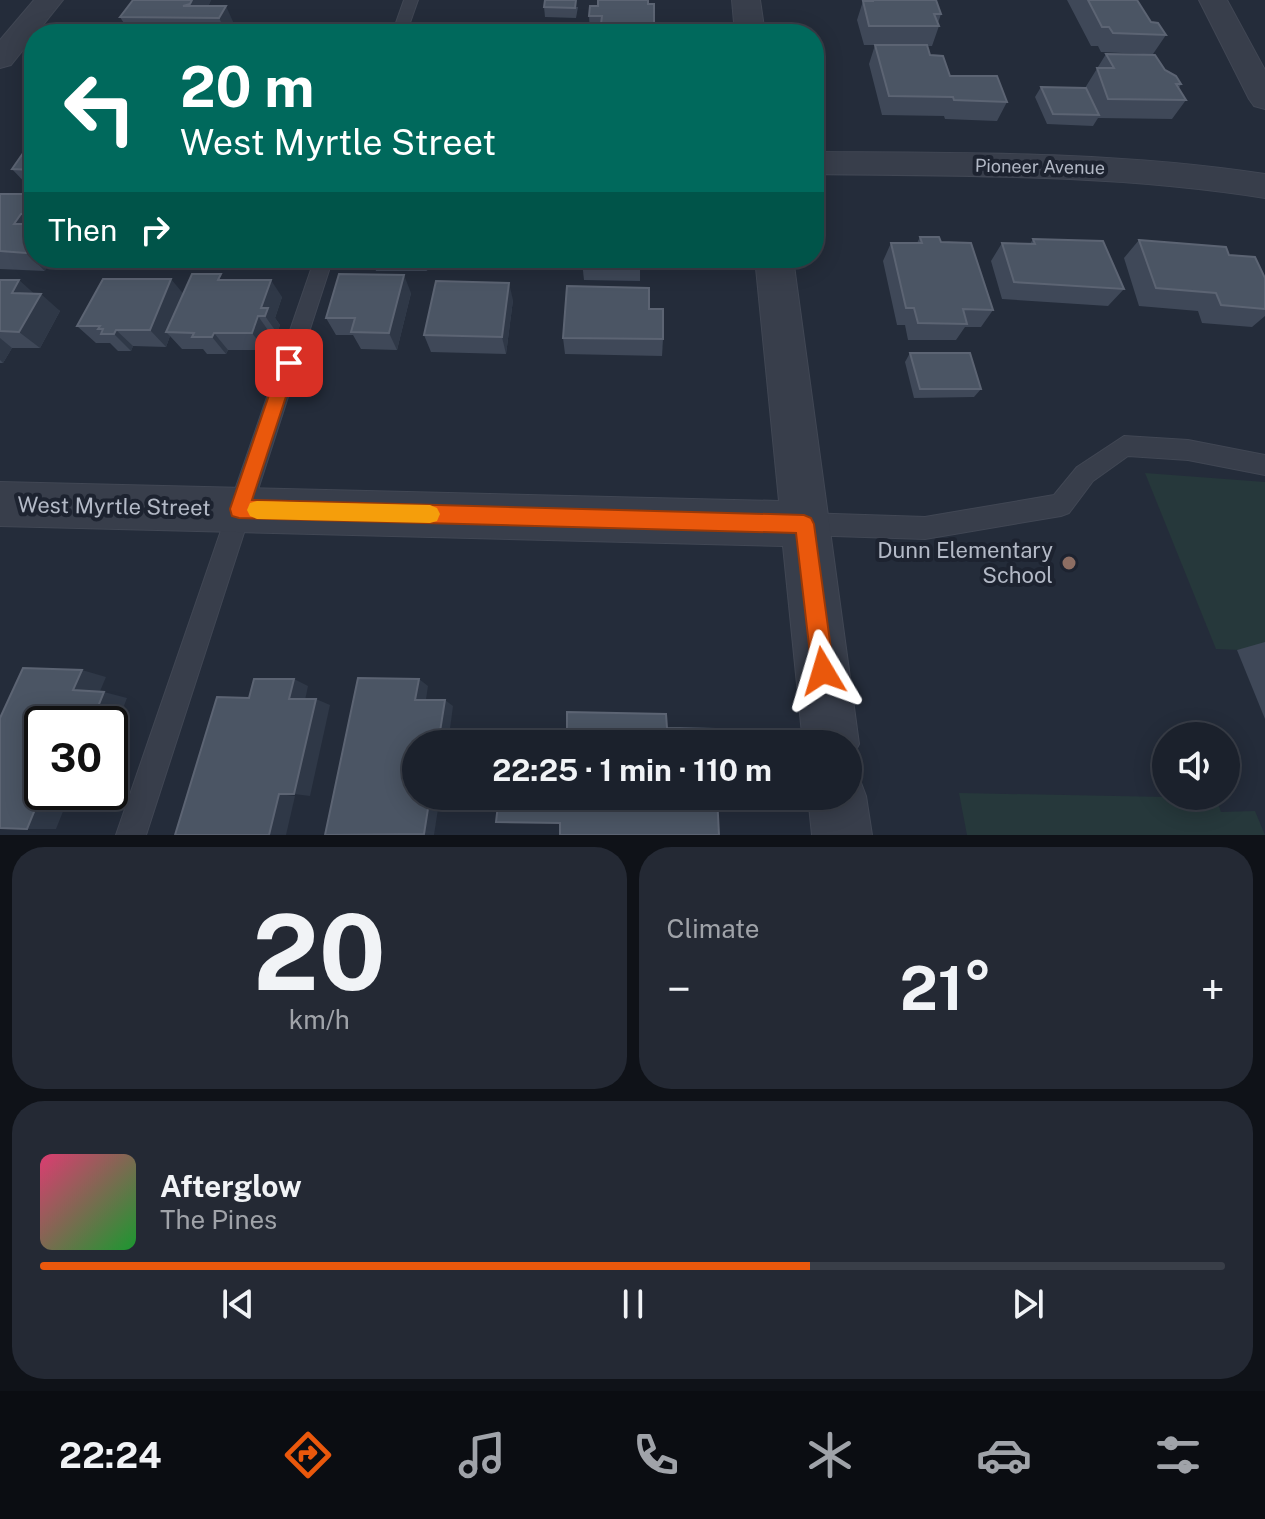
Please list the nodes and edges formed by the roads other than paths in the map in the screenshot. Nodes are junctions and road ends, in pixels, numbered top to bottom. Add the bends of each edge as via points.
1 (49, 0) edge
2 (411, 0) edge
3 (746, 0) edge
4 (1213, 0) edge
5 (29, 24) edge
6 (403, 24) edge
7 (749, 24) edge
8 (24, 30) edge
9 (0, 59) edge
10 (1265, 99) edge
11 (824, 163) edge
12 (1265, 186) edge
13 (321, 268) edge
14 (775, 268) edge
15 (1265, 465) edge
16 (0, 504) edge
17 (239, 509) junction
18 (804, 524) junction
19 (829, 730) edge
20 (839, 810) edge
21 (131, 835) edge
22 (842, 835) edge

1 - 5 street
2 - 6 lane
3 - 7 street
4 - 10 street
8 - 9 street
11 - 12 street, Pioneer Avenue via 1105,167
13 - 17 lane
14 - 18 street
15 - 18 lane via 1188,450 1124,446 1085,474 1061,505 925,528
16 - 17 street, West Myrtle Street
17 - 18 street, West Myrtle Street
17 - 21 lane
18 - 19 street
20 - 22 street

